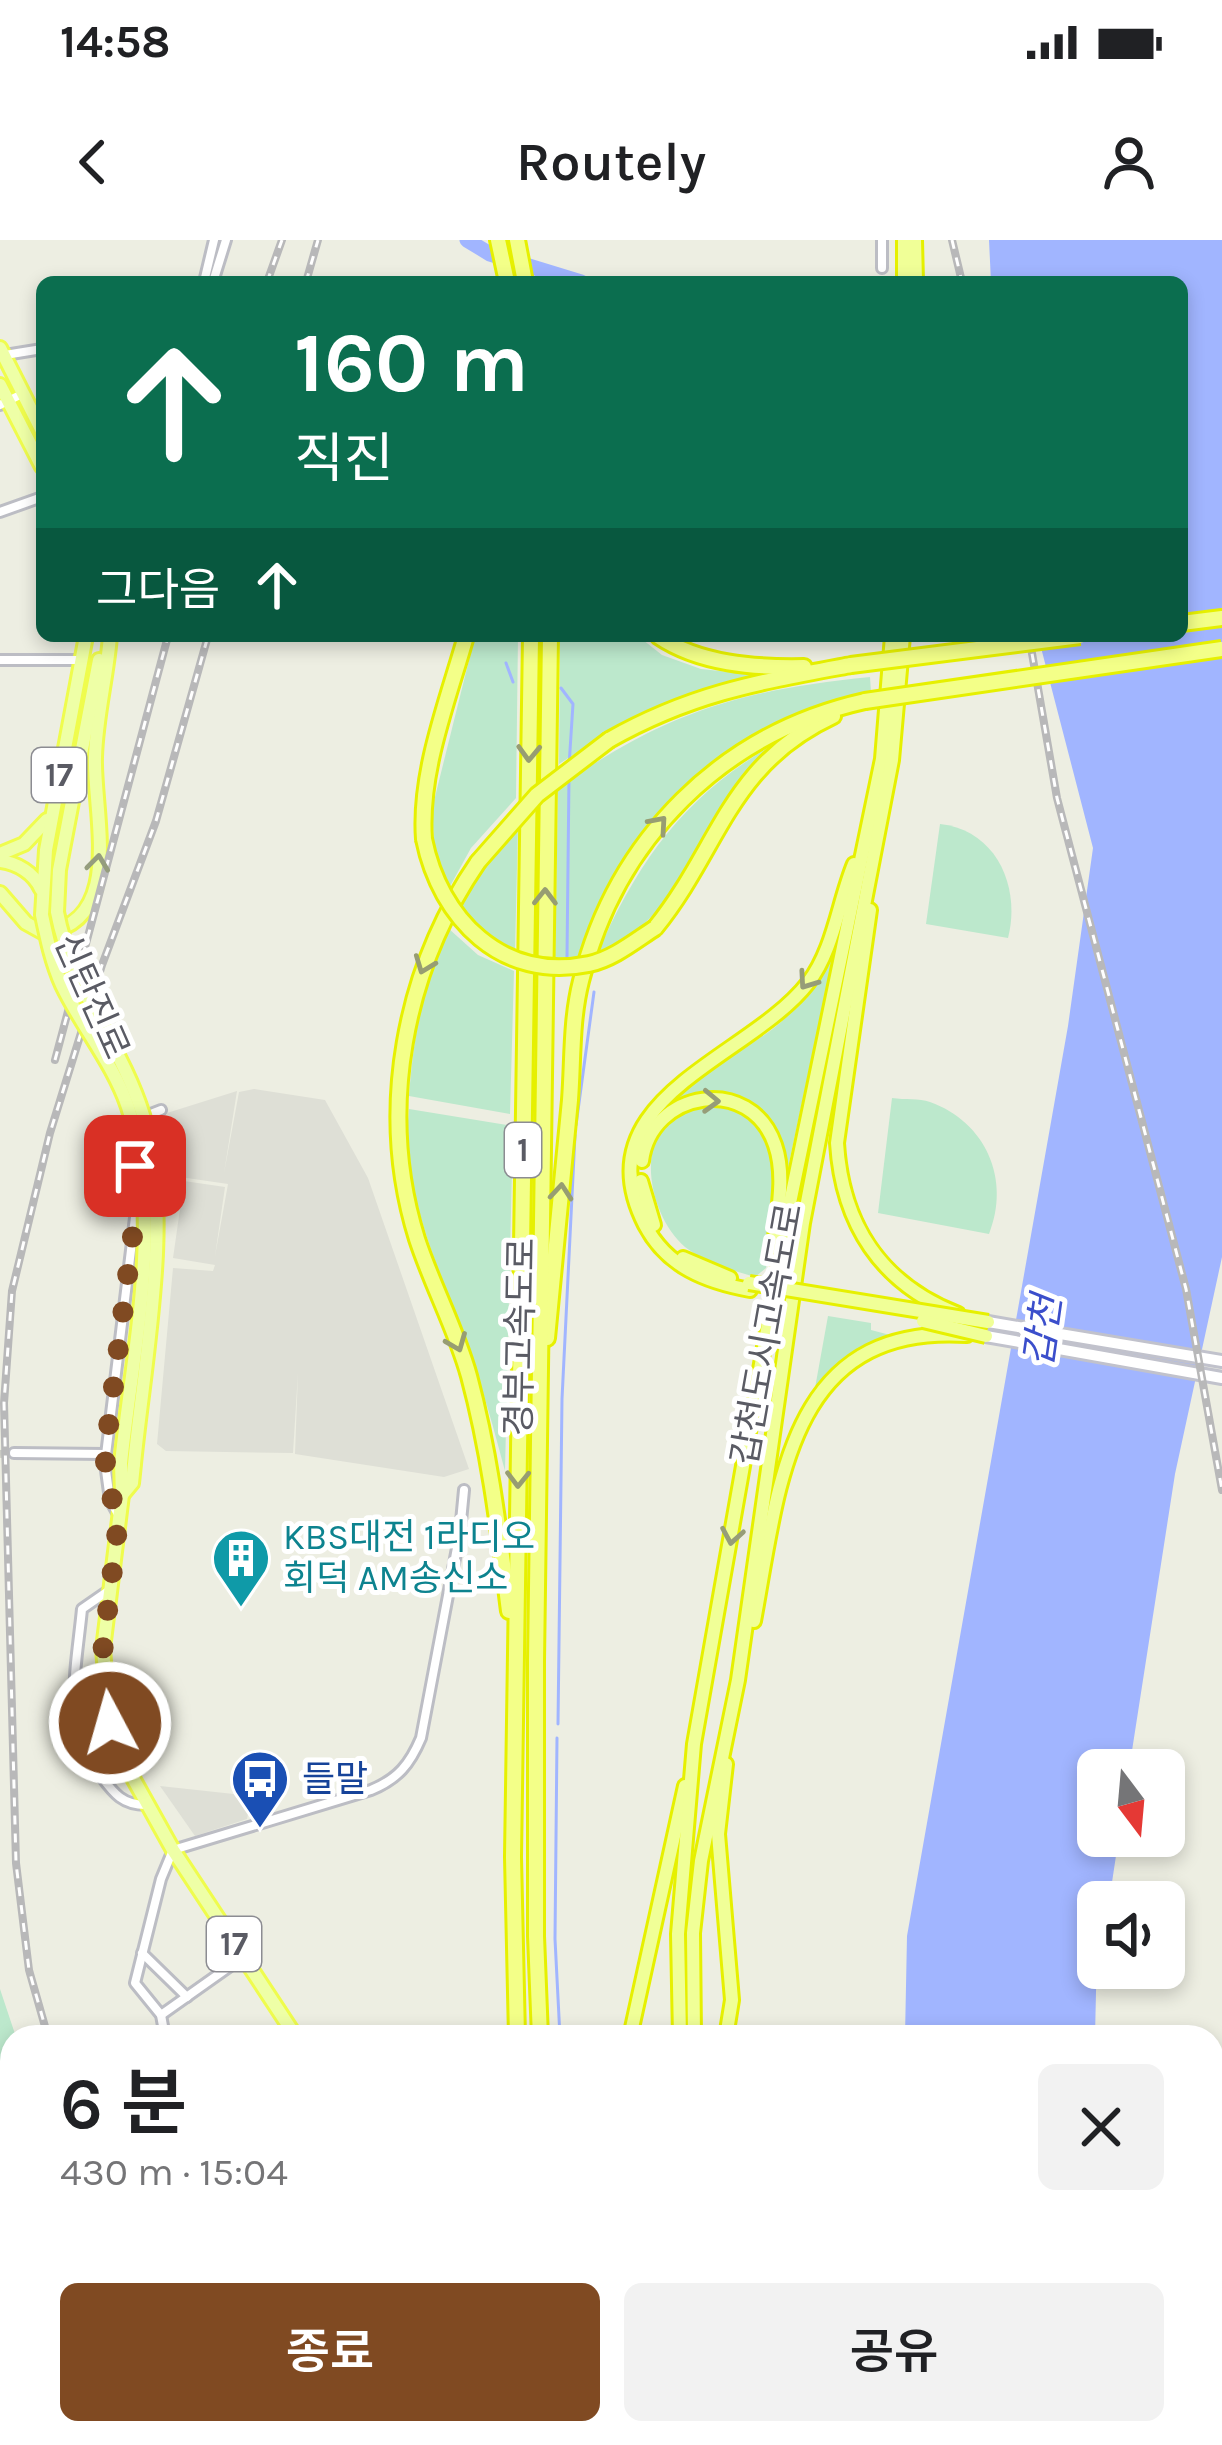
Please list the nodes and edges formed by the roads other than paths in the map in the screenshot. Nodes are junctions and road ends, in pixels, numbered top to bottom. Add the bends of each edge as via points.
1 (214, 240) edge
2 (226, 240) edge
3 (882, 240) edge
4 (904, 240) edge
5 (915, 240) edge
6 (500, 244) edge
7 (518, 244) edge
8 (882, 268) dead end
9 (205, 276) edge
10 (215, 276) edge
11 (506, 276) edge
12 (524, 276) edge
13 (909, 276) edge
14 (911, 276) edge
15 (36, 349) edge
16 (2, 352) edge
17 (0, 385) edge
18 (22, 394) junction
19 (4, 403) edge
20 (36, 419) edge
21 (36, 457) edge
22 (36, 499) edge
23 (0, 512) edge
24 (1222, 618) edge
25 (1188, 622) edge
26 (85, 642) edge
27 (106, 642) edge
28 (106, 642) edge
29 (464, 642) edge
30 (531, 642) edge
31 (550, 642) edge
32 (671, 642) edge
33 (892, 642) edge
34 (902, 642) edge
35 (1033, 642) edge
36 (1222, 649) edge
37 (82, 659) junction
38 (0, 660) edge
39 (851, 665) junction
40 (866, 701) junction
41 (53, 808) junction
42 (883, 808) junction
43 (866, 835) junction
44 (0, 858) edge
45 (42, 891) junction
46 (0, 893) edge
47 (50, 914) junction
48 (161, 1110) dead end
49 (749, 1286) junction
50 (987, 1329) junction
51 (1222, 1361) edge
52 (1222, 1378) edge
53 (759, 1382) junction
54 (538, 1434) junction
55 (14, 1453) tunnel mouth
56 (105, 1458) junction
57 (464, 1490) dead end
58 (119, 1516) junction
59 (108, 1591) junction
60 (515, 1664) junction
61 (738, 1680) junction
62 (729, 1727) junction
63 (694, 1744) junction
64 (146, 1804) junction
65 (173, 1850) junction
66 (140, 1952) junction
67 (243, 1957) junction
68 (187, 1997) junction
69 (161, 2015) junction
70 (163, 2025) edge
71 (288, 2025) edge
72 (516, 2025) edge
73 (540, 2025) edge
74 (634, 2025) edge
75 (680, 2025) edge
76 (694, 2025) edge
77 (728, 2025) edge

1 - 9 street
2 - 10 street
3 - 8 street
4 - 13 highway
5 - 14 highway
6 - 11 highway
7 - 12 highway
15 - 16 street
16 - 18 main road
17 - 19 main road
18 - 19 street
18 - 20 main road
19 - 21 main road
22 - 23 street
24 - 25 highway
26 - 37 main road, 신탄진로 / 17
46 -> 27 main road via 44,933 72,924 93,895
28 - 47 main road, 신탄진로 / 17
29 - 40 highway, bridge via 429,780 424,839 441,896 456,916 522,961 590,964 655,928 758,767 783,744
30 -> 60 highway, 경부고속도로 / 1
54 -> 31 highway, 경부고속도로 / 1
32 - 39 highway via 735,664
33 - 43 highway, 갑천도시고속도로
34 - 42 highway, 갑천도시고속도로
35 - 39 highway, bridge
36 - 40 highway, bridge
37 - 38 street
37 - 41 main road, 신탄진로 / 17
39 -> 60 highway, bridge via 709,694 609,740 537,795 478,862 454,896 416,986 400,1120 416,1234 467,1370 490,1462
54 -> 40 highway via 574,1019 614,889 640,847 712,771 784,728
41 - 44 main road via 39,831
41 - 45 main road, 신탄진로 / 17
42 - 50 highway, bridge via 839,1172 850,1215 886,1271
42 - 61 highway, 갑천도시고속도로 via 803,1223
43 -> 49 highway via 811,979 764,1028 669,1091 639,1134 635,1196 654,1240 705,1280
43 - 53 highway, 갑천도시고속도로
44 - 45 main road via 33,875
45 - 47 main road, 신탄진로 / 17
47 - 58 main road, 신탄진로 / 17, bridge via 136,1094 151,1145 154,1256 132,1483
48 - 56 street via 125,1124 137,1201
49 - 50 highway, bridge
49 -> 53 highway via 692,1263 652,1221 643,1153 655,1125 679,1105 732,1102 752,1112 774,1141 779,1195
50 - 51 main road
50 - 52 main road
50 - 61 highway, bridge via 876,1348 835,1375 801,1420
53 -> 63 highway, 갑천도시고속도로
54 - 73 highway, 경부고속도로 / 1
55 - 56 street
56 - 58 street
57 - 65 street via 411,1762 371,1790
58 - 59 main road, 신탄진로 / 17
59 - 64 main road, 신탄진로 / 17 via 110,1723
59 - 64 street via 82,1609 76,1728 116,1796
60 - 72 highway, 경부고속도로 / 1
61 - 62 highway, 갑천도시고속도로
62 - 76 highway, 갑천도시고속도로 via 700,1861
62 - 77 highway via 718,1834
63 - 74 highway
63 - 75 highway, 갑천도시고속도로 via 678,1934
64 - 65 main road, 신탄진로 / 17
65 - 66 street
65 - 67 main road, 신탄진로 / 17
66 - 68 street
66 - 69 street via 135,1983
67 - 68 street
67 - 71 main road, 신탄진로 / 17
68 - 69 street
69 - 70 street

